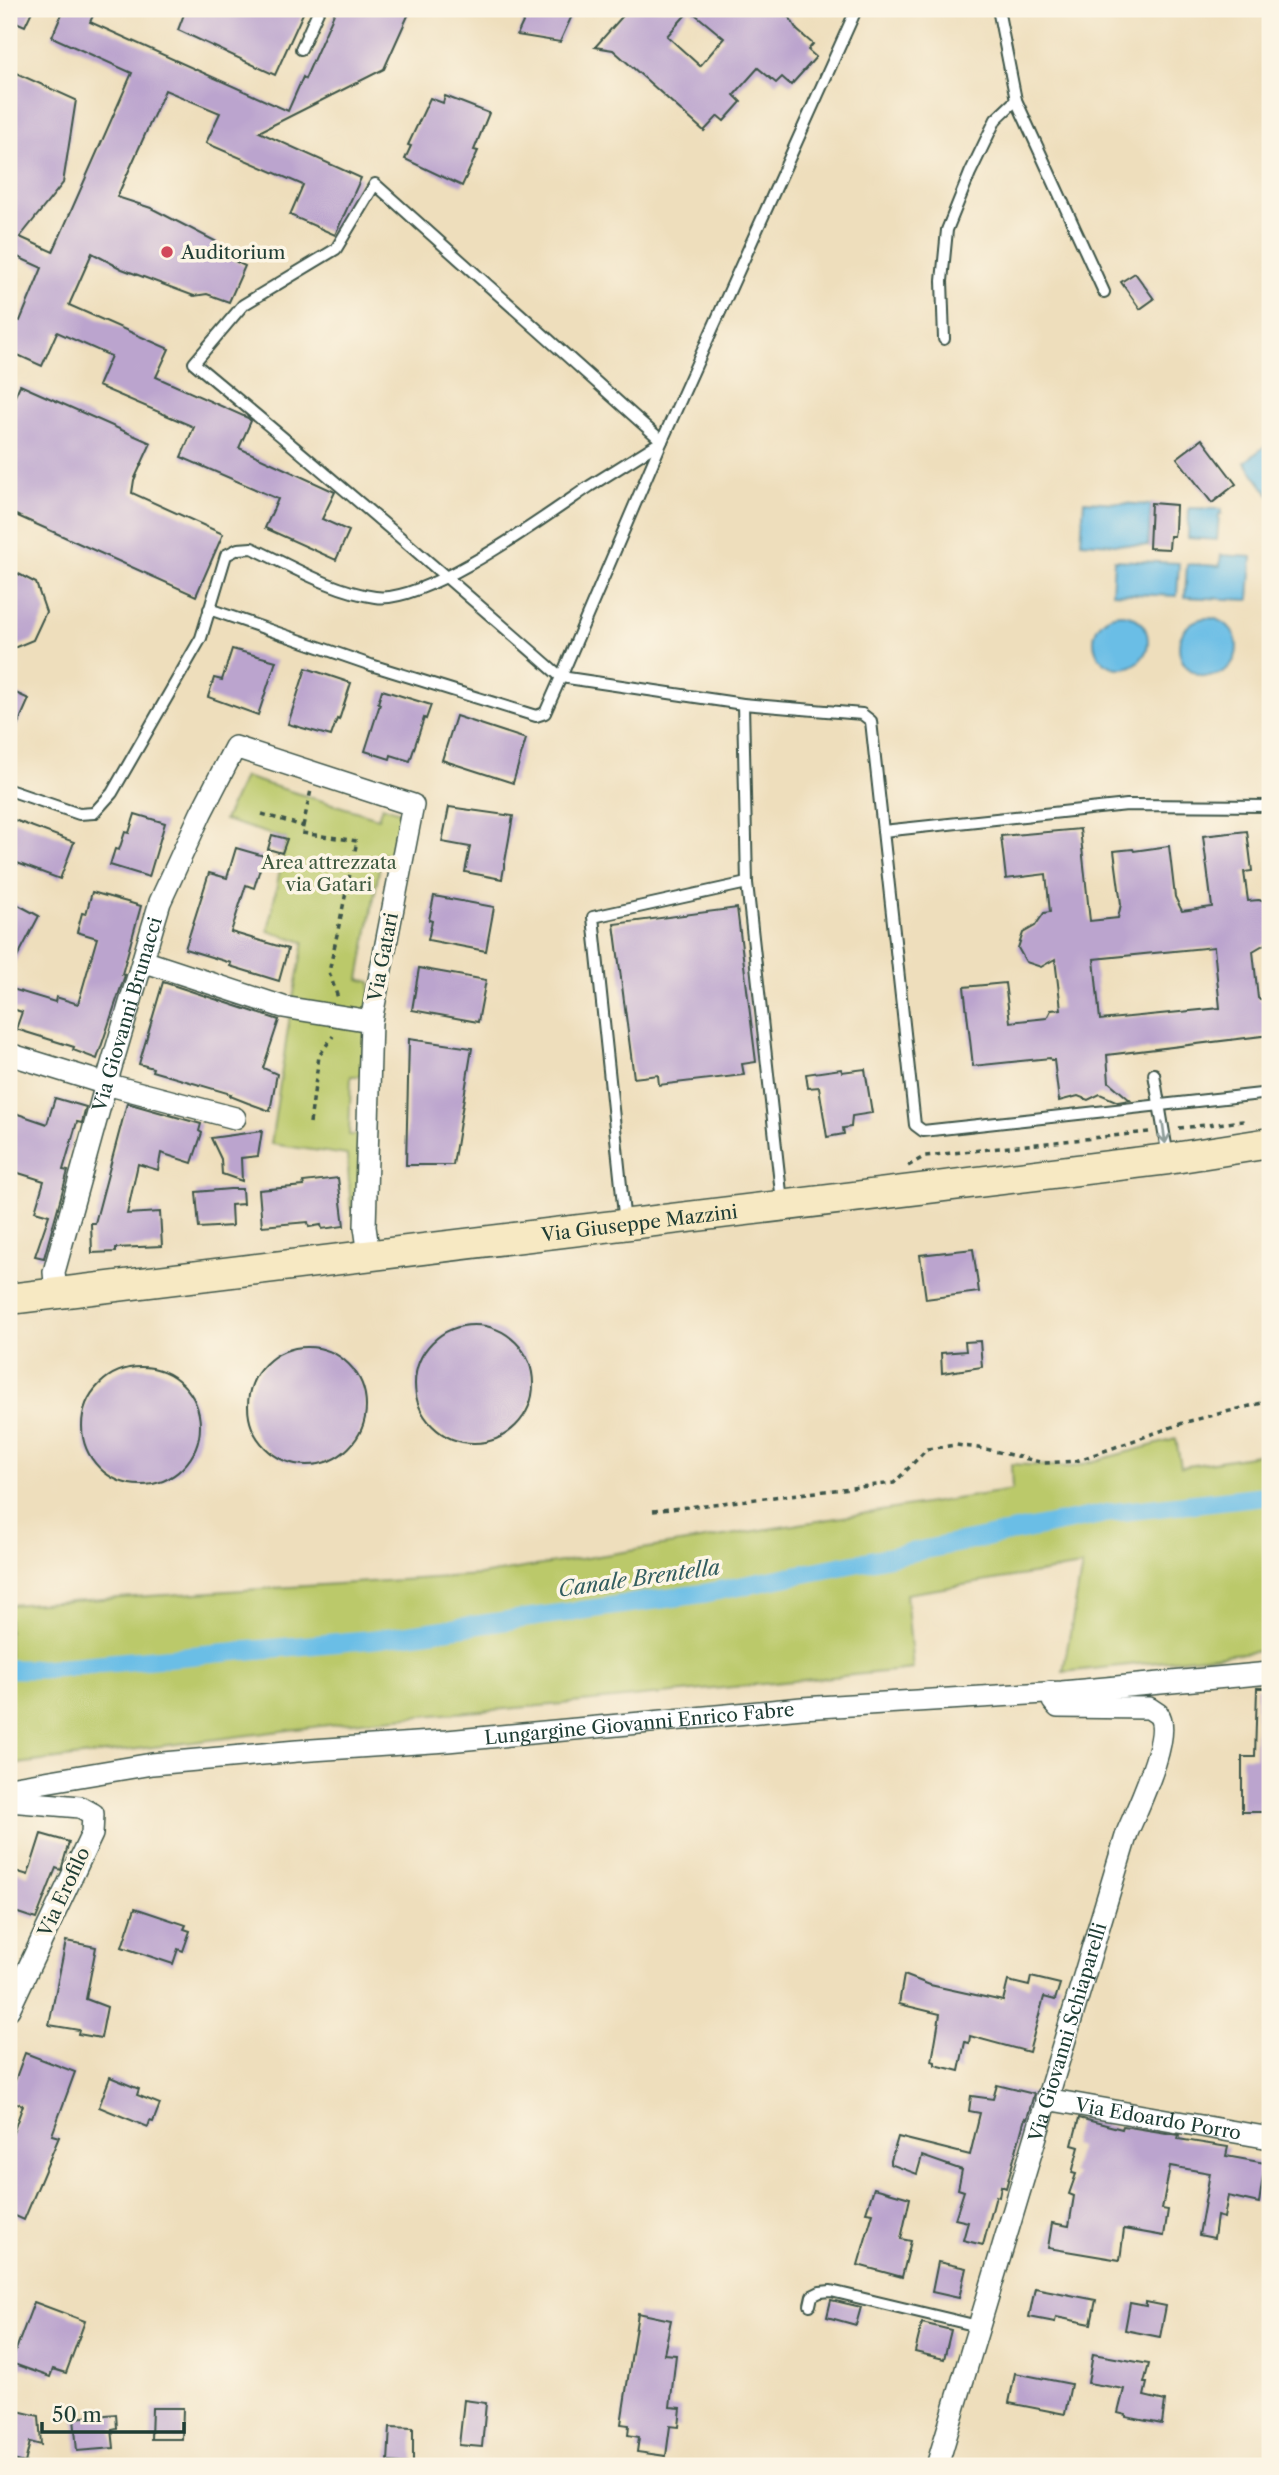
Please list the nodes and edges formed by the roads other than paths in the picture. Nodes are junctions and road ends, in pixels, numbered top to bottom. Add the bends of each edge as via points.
1 (319, 9) edge
2 (855, 9) edge
3 (998, 9) edge
4 (301, 49) dead end
5 (1016, 100) junction
6 (1104, 292) dead end
7 (944, 339) dead end
8 (662, 441) junction
9 (446, 576) junction
10 (209, 609) junction
11 (561, 677) junction
12 (743, 704) junction
13 (235, 747) joint
14 (9, 790) edge
15 (1270, 806) edge
16 (883, 831) junction
17 (747, 883) junction
18 (143, 961) junction
19 (357, 1019) junction
20 (9, 1054) edge
21 (1154, 1074) dead end
22 (106, 1084) junction
23 (1270, 1093) edge
24 (1161, 1106) junction
25 (235, 1118) dead end
26 (1270, 1143) edge
27 (1168, 1159) junction
28 (783, 1205) junction
29 (625, 1224) junction
30 (369, 1255) junction
31 (56, 1293) junction
32 (9, 1299) edge
33 (1270, 1674) edge
34 (1051, 1692) junction
35 (9, 1788) edge
36 (9, 1801) edge
37 (9, 2009) edge
38 (1046, 2099) junction
39 (1270, 2138) edge
40 (810, 2305) dead end
41 (978, 2326) junction
42 (937, 2466) edge

1 - 4 lane
2 - 8 lane
3 - 5 lane
5 - 6 lane
5 - 7 lane via 996,119 947,230 942,281
8 - 9 lane via 492,552
8 - 9 lane via 375,184 336,249 243,305 194,363
8 - 11 lane
9 - 10 lane via 413,592 377,598 332,585 252,548 238,549 226,555
9 - 11 lane
10 - 11 lane via 536,716 545,713
10 - 14 lane via 201,638 112,793 94,813 79,814
11 - 12 lane
12 - 16 lane via 862,714 871,721
12 - 17 lane
13 - 18 street, Via Giovanni Brunacci via 160,902
13 - 19 street, Via Gatari via 413,805
15 - 16 lane via 1127,804
16 - 24 lane via 915,1125 923,1131
17 - 28 lane
17 - 29 lane via 593,917
18 - 19 street via 283,1007
18 - 22 street, Via Giovanni Brunacci
19 - 30 street, Via Gatari
20 - 22 street
21 - 24 lane
22 - 25 street
22 - 31 street, Via Giovanni Brunacci via 54,1272
23 - 24 lane
24 -> 27 lane
26 - 27 main road, Via Giuseppe Mazzini
27 - 28 main road, Via Giuseppe Mazzini
28 - 29 main road, Via Giuseppe Mazzini
29 - 30 main road, Via Giuseppe Mazzini
30 - 31 main road, Via Giuseppe Mazzini
31 - 32 main road, Via Giuseppe Mazzini
33 - 34 street, Lungargine Giovanni Enrico Fabre
34 - 35 street, Lungargine Giovanni Enrico Fabre via 802,1708 152,1764
34 - 38 street, Via Giovanni Schiaparelli via 1058,1707 1149,1708 1159,1715 1161,1748 1127,1832
36 - 37 street, Via Erofilo via 80,1807 93,1814 92,1834
38 - 39 street, Via Edoardo Porro
38 - 41 street, Via Giovanni Schiaparelli
40 - 41 lane via 812,2296 831,2291
41 - 42 street, Via Giovanni Schiaparelli

